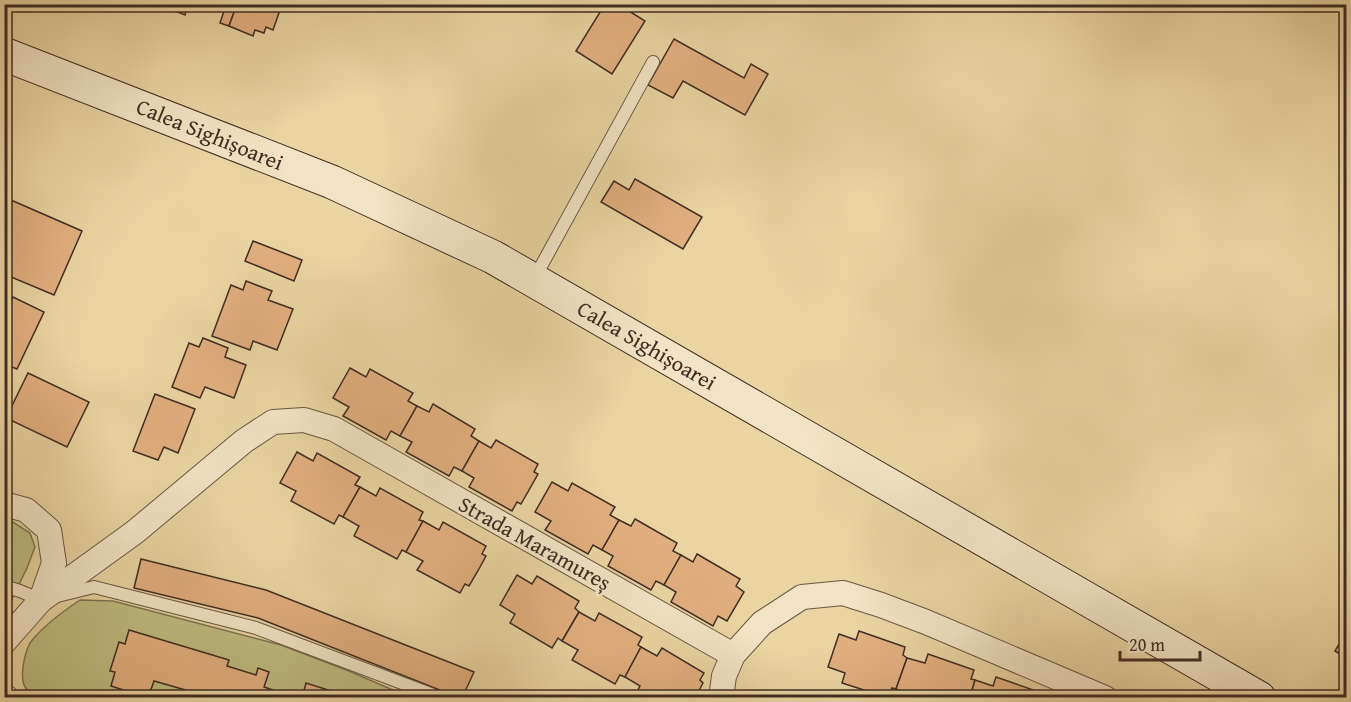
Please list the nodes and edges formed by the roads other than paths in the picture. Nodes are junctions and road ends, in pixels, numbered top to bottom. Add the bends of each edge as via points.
1 (4, 54) edge
2 (653, 62) dead end
3 (533, 280) junction
4 (4, 504) edge
5 (4, 586) edge
6 (41, 600) junction
7 (4, 642) edge
8 (733, 655) junction
9 (431, 694) dead end
10 (721, 698) edge
11 (1105, 698) edge
12 (1259, 698) edge

1 - 3 main road, Calea Sighișoarei via 332,182 493,257
2 - 3 lane
3 - 12 main road, Calea Sighișoarei
4 - 6 street via 26,510 50,530 54,563
5 - 6 lane
6 - 7 street, Strada Maramureș
6 - 8 street, Strada Maramureș via 135,532 244,441 273,422 304,420 334,429
6 - 9 lane via 94,587 256,628
8 - 10 street via 724,676
8 - 11 street via 762,623 802,597 843,593 926,622

